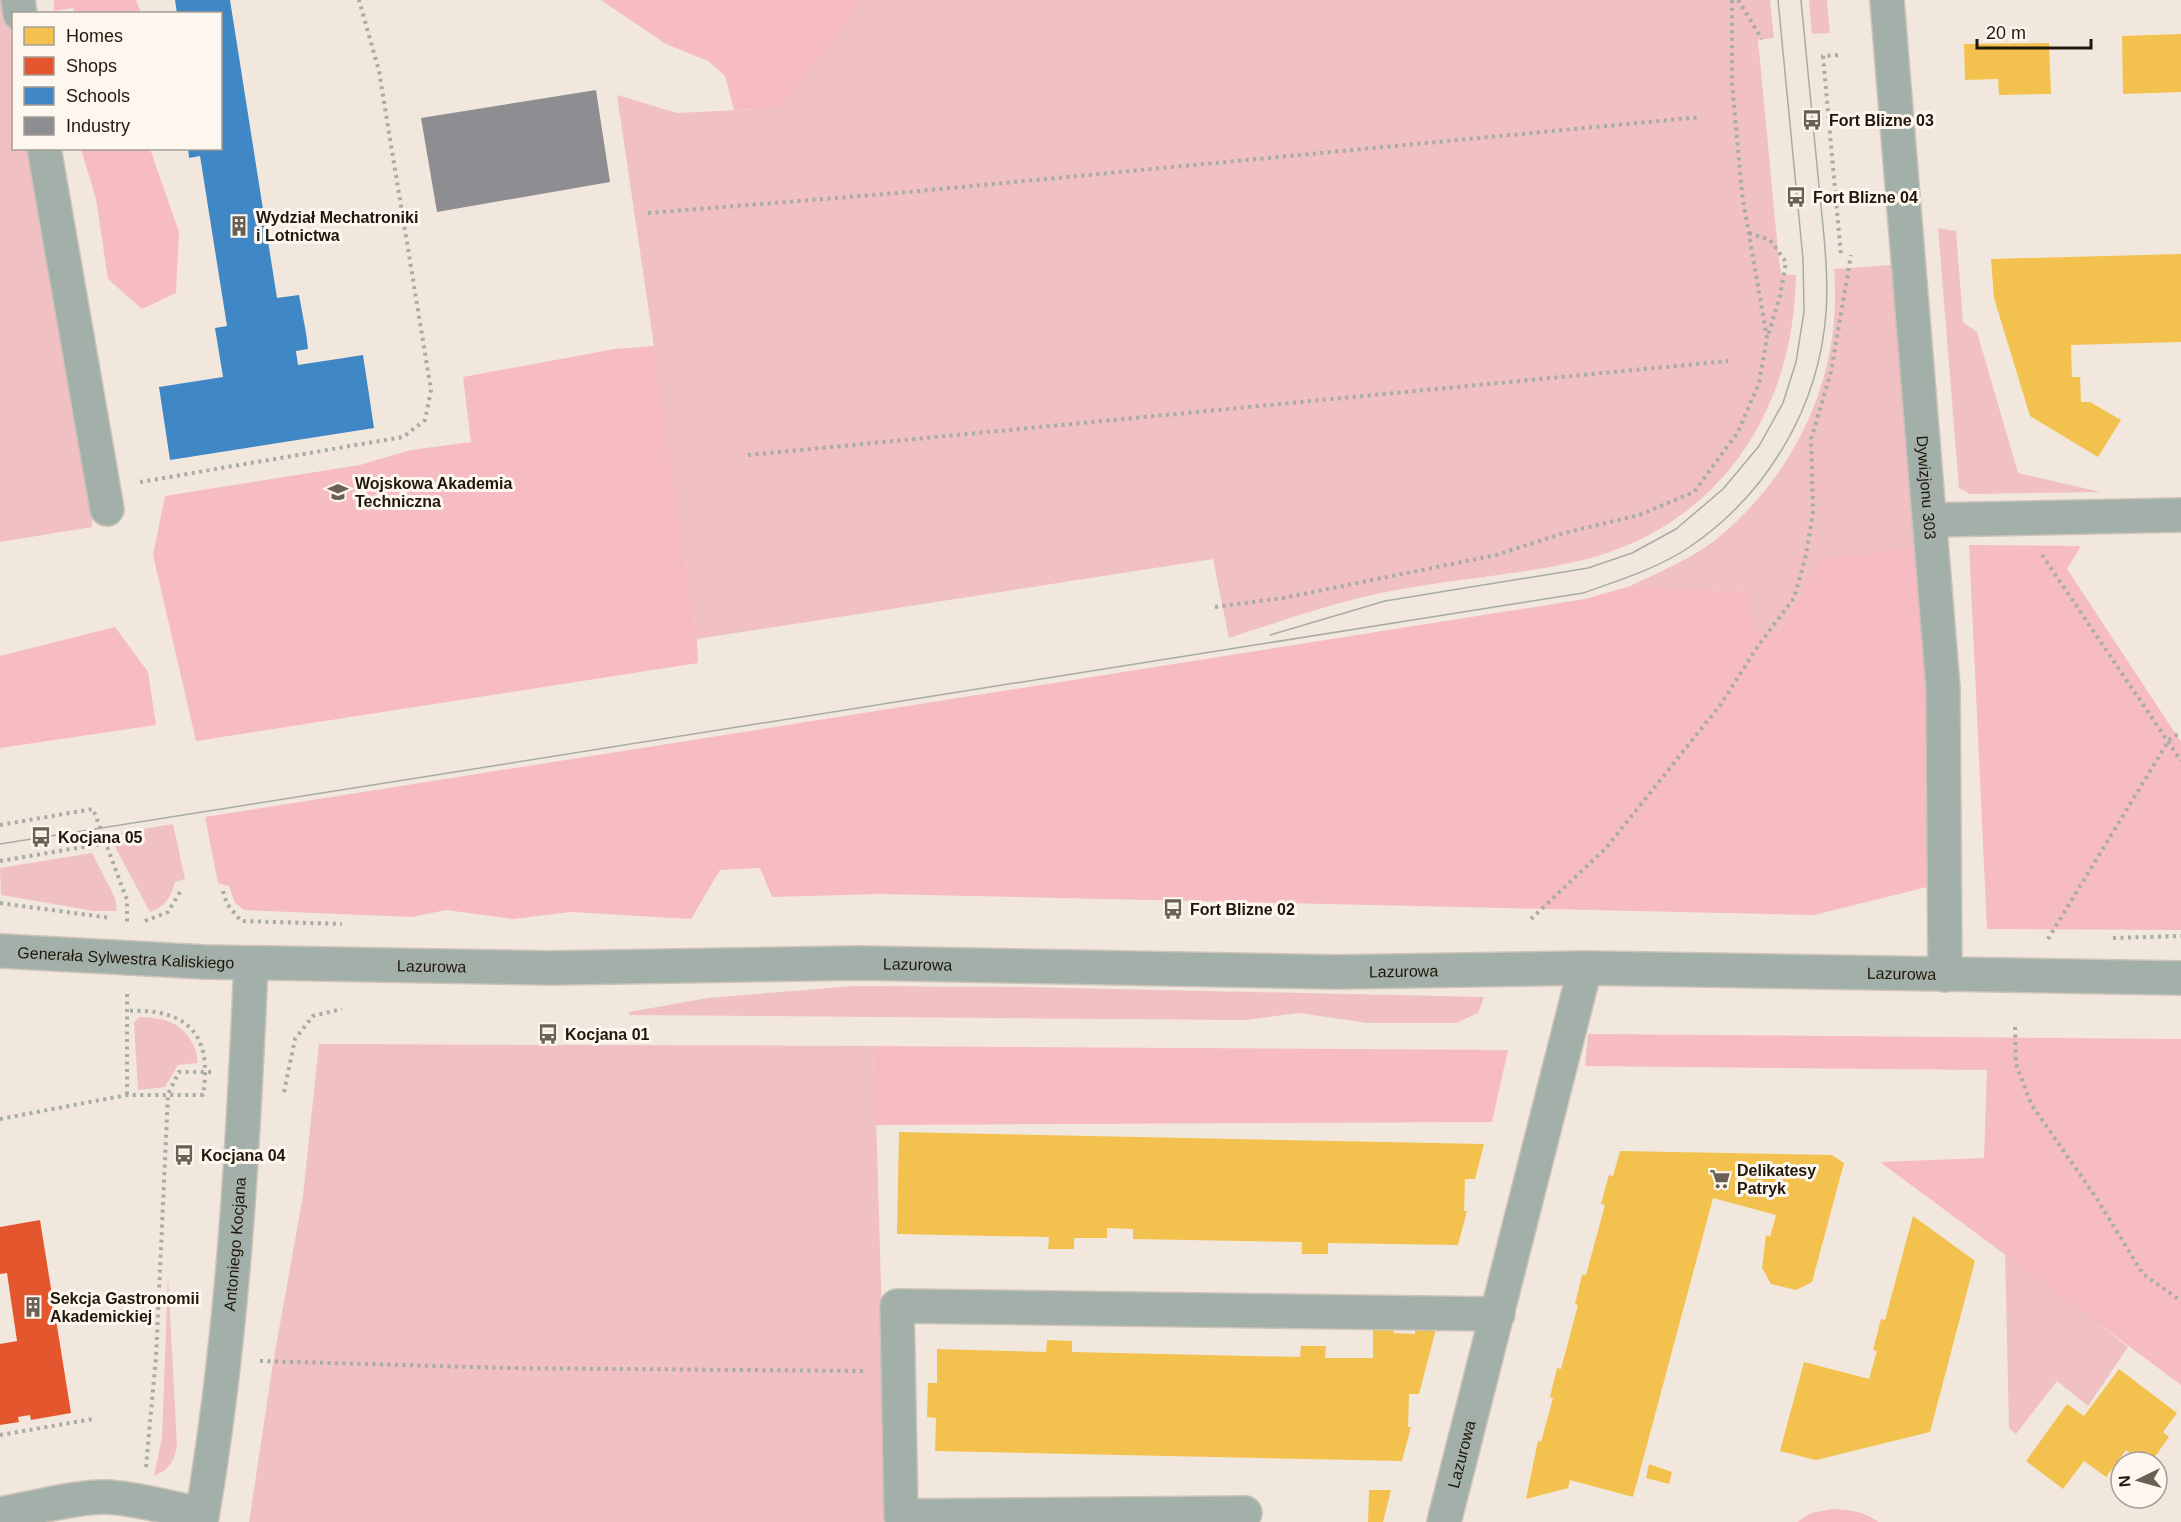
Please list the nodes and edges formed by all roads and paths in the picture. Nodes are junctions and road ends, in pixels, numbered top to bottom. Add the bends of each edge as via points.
1 (358, 0) edge
2 (1732, 0) edge
3 (1738, 0) edge
4 (1887, 0) edge
5 (1762, 39) dead end
6 (1838, 55) dead end
7 (1701, 117) dead end
8 (44, 150) edge
9 (648, 213) dead end
10 (1749, 233) junction
11 (1851, 255) dead end
12 (1841, 256) dead end
13 (1767, 338) junction
14 (1728, 361) dead end
15 (748, 455) dead end
16 (106, 498) joint
17 (2181, 515) edge
18 (2016, 517) junction
19 (1930, 520) junction
20 (1215, 607) dead end
21 (2181, 732) edge
22 (2169, 740) junction
23 (2181, 761) edge
24 (0, 825) edge
25 (106, 843) junction
26 (0, 861) edge
27 (223, 891) dead end
28 (180, 892) dead end
29 (0, 903) edge
30 (1531, 919) dead end
31 (127, 920) junction
32 (342, 924) dead end
33 (2048, 939) dead end
34 (0, 951) edge
35 (251, 963) junction
36 (1585, 968) junction
37 (1945, 975) junction
38 (2181, 978) edge
39 (342, 1009) dead end
40 (2015, 1027) dead end
41 (207, 1072) junction
42 (168, 1094) junction
43 (127, 1095) junction
44 (284, 1096) dead end
45 (0, 1119) edge
46 (2181, 1301) edge
47 (1498, 1314) junction
48 (260, 1361) dead end
49 (870, 1371) dead end
50 (93, 1419) dead end
51 (0, 1435) edge
52 (136, 1500) junction
53 (1245, 1513) dead end
54 (0, 1514) edge
55 (202, 1518) edge
56 (1444, 1522) edge

1 - 16 path via 380,71 431,390 425,420 403,437
2 - 10 path via 1732,83
3 - 5 path
4 - 19 street, Dywizjonu 303
6 - 12 path via 1823,56
7 - 9 path
8 - 16 street
10 - 13 path
10 - 13 path via 1770,240 1786,262
11 - 30 path via 1831,372 1811,440 1813,512 1794,598 1721,704 1614,839
13 - 20 path via 1759,383 1738,432 1694,492 1640,515 1496,555 1283,598
14 - 15 path
17 - 18 street
18 - 19 street
18 - 22 path
19 - 37 street, Dywizjonu 303 via 1943,688
21 - 22 path
22 - 23 path
22 - 33 path
24 - 25 path via 93,808
25 - 26 path
25 - 31 path via 128,900
27 - 32 path via 227,904 241,921
28 - 31 path via 168,912 145,921
29 - 31 path
34 - 35 street, Generała Sylwestra Kaliskiego
35 - 36 street, Lazurowa via 551,968 859,963 1336,972
35 - 55 street, Antoniego Kocjana via 233,1275
36 - 37 street, Lazurowa
36 - 47 street, Lazurowa
37 - 38 street, Lazurowa
39 - 44 path via 313,1016 295,1039
40 - 46 path via 2016,1064 2031,1104 2143,1274
41 - 42 path via 179,1072
41 - 42 path via 203,1095
41 - 43 path via 197,1035 184,1023 167,1013 127,1011
42 - 43 path
42 - 52 path via 149,1442
43 - 45 path
47 - 53 street via 897,1306 902,1516
47 - 56 street, Lazurowa
48 - 49 path
50 - 51 path
52 - 54 street via 104,1497
52 - 55 street

